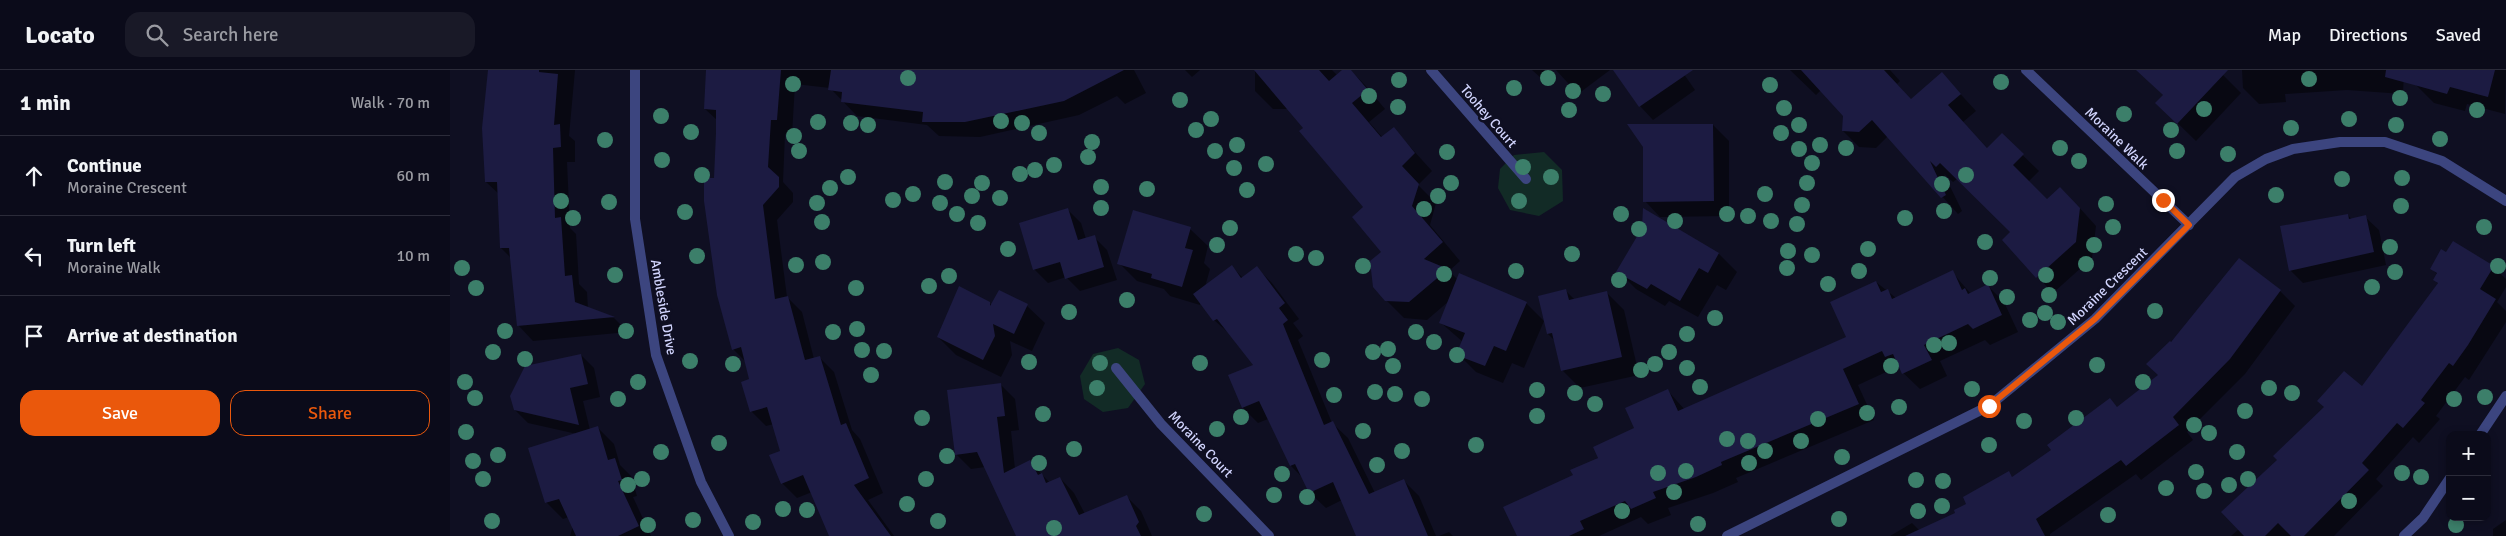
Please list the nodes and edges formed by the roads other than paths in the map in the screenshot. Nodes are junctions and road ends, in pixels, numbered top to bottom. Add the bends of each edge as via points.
1 (635, 70) edge
2 (1431, 70) edge
3 (2026, 70) edge
4 (1526, 179) dead end
5 (2506, 201) edge
6 (2189, 225) junction
7 (1116, 368) dead end
8 (2506, 396) edge
9 (2483, 431) edge
10 (2446, 484) edge
11 (729, 536) edge
12 (1270, 536) edge
13 (1727, 536) edge
14 (2404, 536) edge

1 - 11 street, Ambleside Drive via 635,219 656,355 701,482
2 - 4 street, Toohey Court
3 - 6 street, Moraine Walk
5 - 6 street, Moraine Crescent via 2442,161 2385,142 2340,142 2293,149 2266,159 2235,177
6 - 13 street, Moraine Crescent via 2095,319 1989,406
7 - 12 street, Moraine Court via 1161,424
8 - 9 street
10 - 14 street via 2422,518

